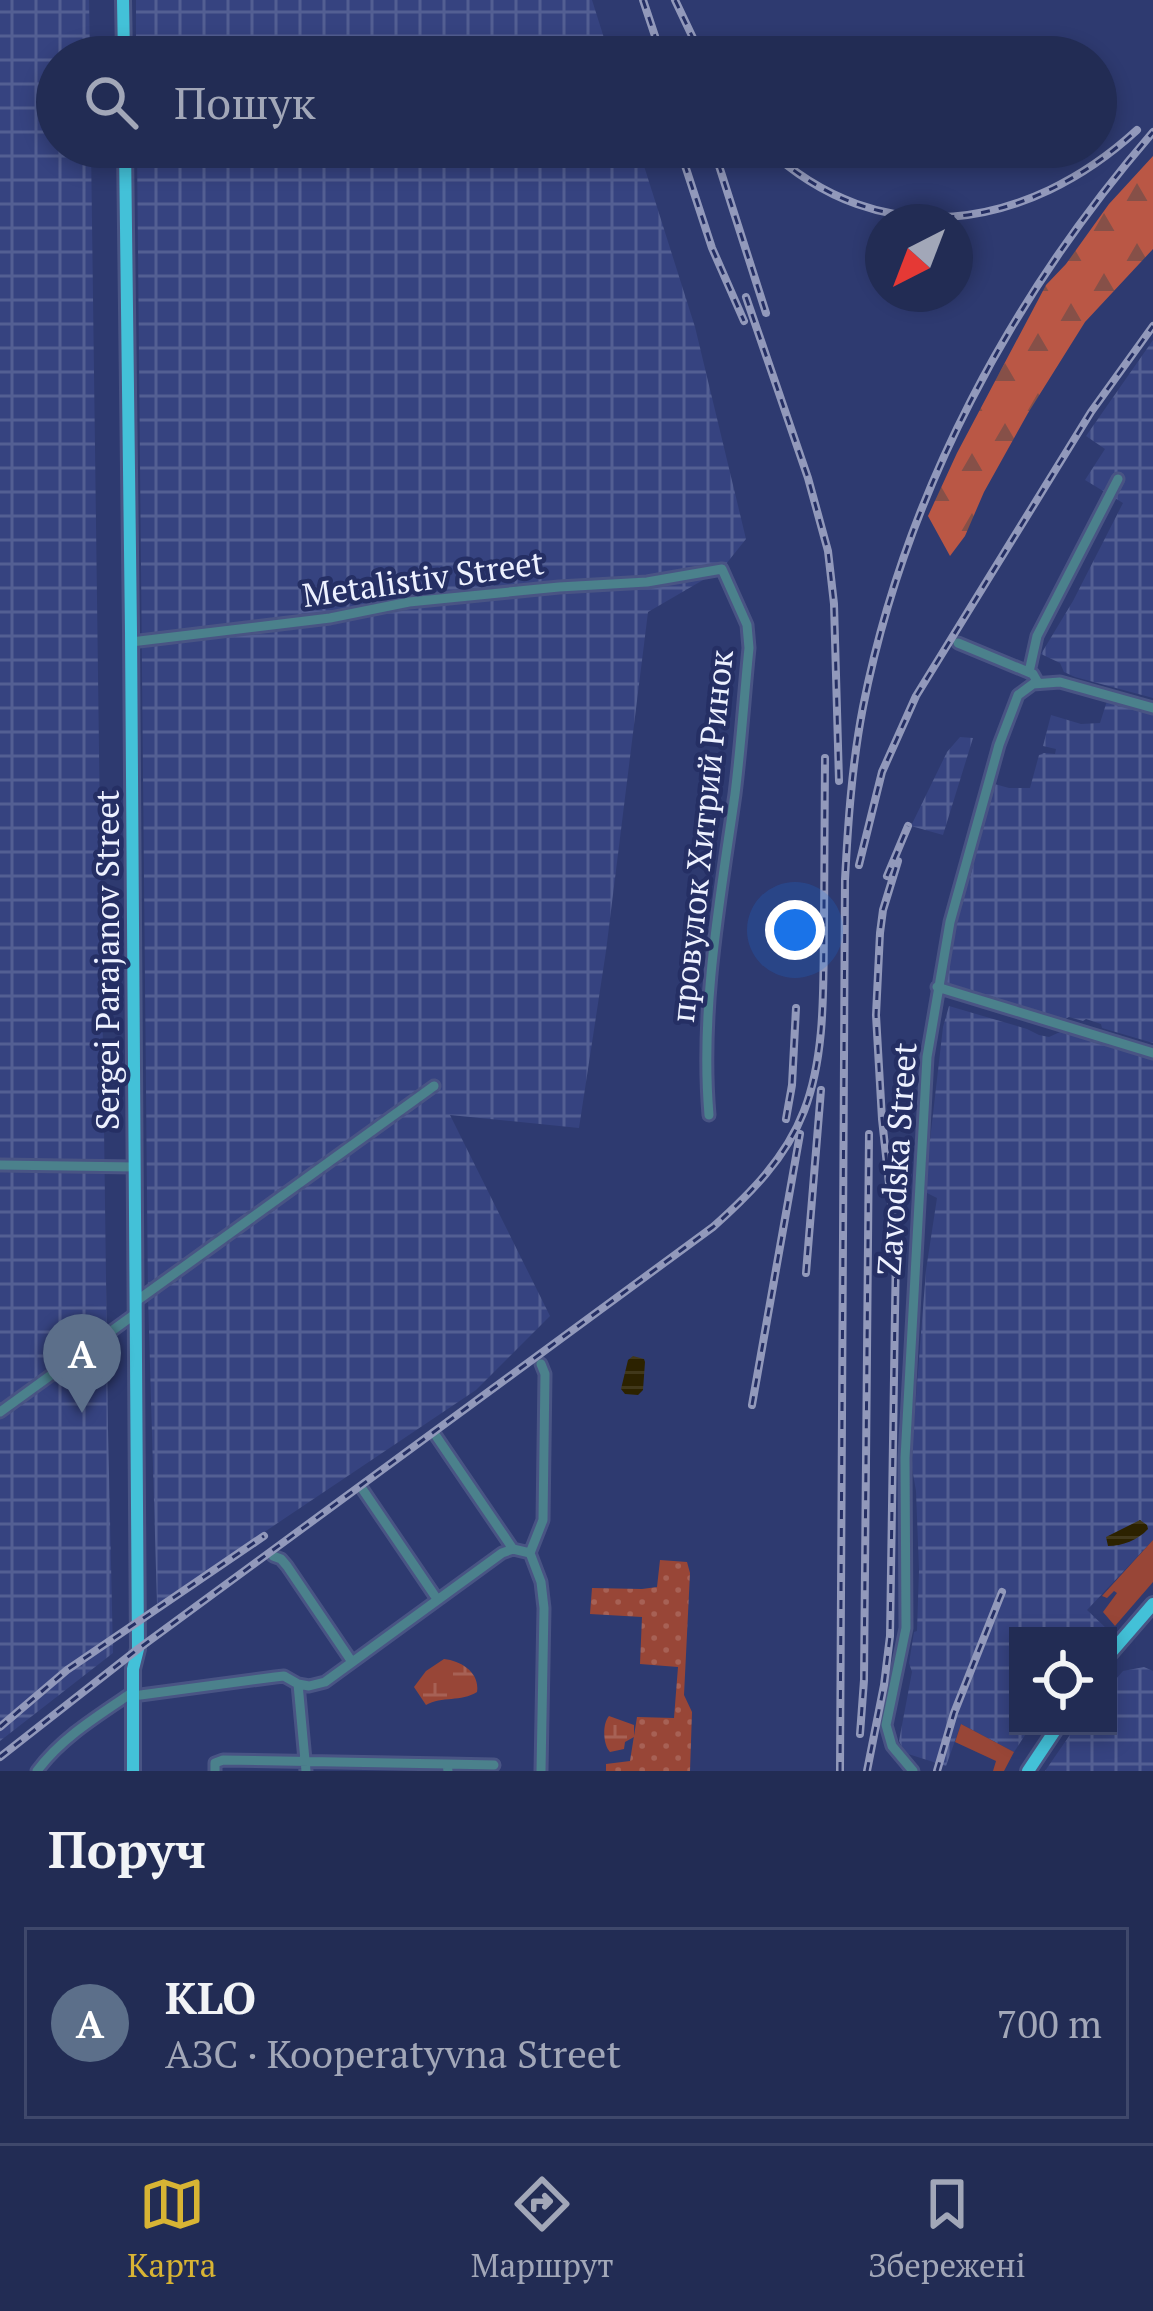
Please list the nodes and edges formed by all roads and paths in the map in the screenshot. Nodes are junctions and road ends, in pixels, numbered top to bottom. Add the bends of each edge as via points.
1 (123, 0) edge
2 (124, 36) edge
3 (125, 168) edge
4 (1118, 479) dead end
5 (722, 568) joint
6 (131, 642) junction
7 (958, 643) dead end
8 (1029, 672) junction
9 (1038, 683) junction
10 (1153, 708) edge
11 (937, 987) junction
12 (1153, 1053) edge
13 (434, 1086) dead end
14 (709, 1115) dead end
15 (0, 1165) edge
16 (135, 1167) junction
17 (135, 1308) junction
18 (541, 1364) dead end
19 (0, 1412) edge
20 (436, 1436) dead end
21 (363, 1490) dead end
22 (513, 1549) junction
23 (530, 1553) junction
24 (273, 1556) dead end
25 (437, 1599) junction
26 (1153, 1604) edge
27 (1153, 1613) edge
28 (1117, 1646) edge
29 (1117, 1655) edge
30 (352, 1662) junction
31 (298, 1684) junction
32 (133, 1694) junction
33 (1048, 1735) edge
34 (494, 1765) dead end
35 (305, 1766) edge
36 (448, 1767) edge
37 (39, 1770) edge
38 (133, 1771) edge
39 (215, 1771) edge
40 (541, 1771) edge
41 (913, 1771) edge
42 (1024, 1771) edge

1 - 2 main road
3 - 6 main road, Sergei Parajanov Street
4 - 8 street via 1037,636
5 - 6 street, Metalistiv Street
5 - 14 street, провулок Хитрий Ринок via 749,648 716,922
6 - 16 main road, Sergei Parajanov Street
7 - 8 street
8 - 9 street
9 - 10 street
9 - 11 street, Zavodska Street via 1013,702
11 - 12 street
11 - 41 street, Zavodska Street via 905,1458 906,1628 886,1725
13 - 17 street
15 - 16 street
16 - 17 main road, Sergei Parajanov Street
17 - 19 street
17 - 32 main road, Sergei Parajanov Street
18 - 23 street via 543,1520
20 - 22 street
21 - 25 street
22 - 23 street
22 - 25 street
23 - 40 street via 544,1608
24 - 30 street
25 - 30 street
26 - 28 main road
27 - 29 main road
30 - 31 street via 318,1685
31 - 32 street via 284,1676
31 - 35 street
32 - 37 street
32 - 38 main road, Sergei Parajanov Street
33 - 42 main road
34 - 36 street
35 - 36 street
35 - 39 street via 223,1760

